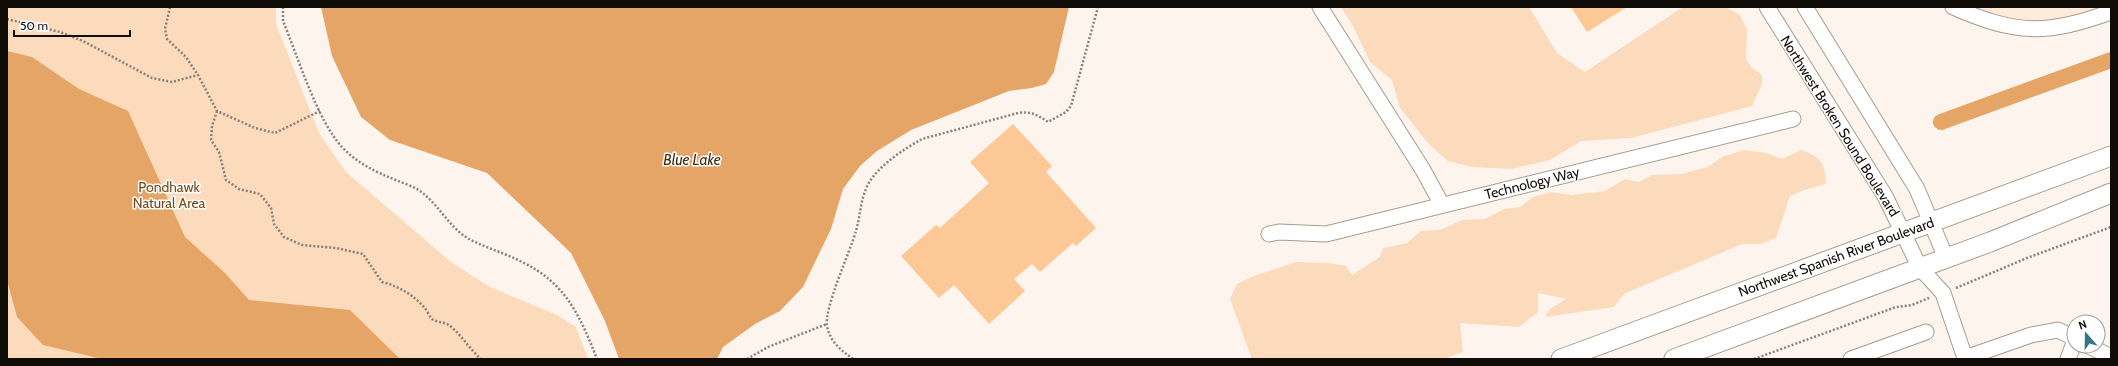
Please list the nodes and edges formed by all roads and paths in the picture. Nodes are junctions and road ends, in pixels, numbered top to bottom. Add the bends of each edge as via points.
1 (170, 7) edge
2 (283, 7) edge
3 (1098, 7) edge
4 (1320, 7) edge
5 (1767, 7) edge
6 (1805, 7) edge
7 (1953, 7) edge
8 (1969, 7) edge
9 (2111, 12) edge
10 (7, 20) edge
11 (1982, 20) junction
12 (198, 75) junction
13 (217, 111) junction
14 (320, 111) junction
15 (1793, 119) dead end
16 (2111, 156) edge
17 (2111, 193) edge
18 (1442, 205) junction
19 (1932, 222) junction
20 (1904, 232) junction
21 (1269, 234) dead end
22 (1946, 258) junction
23 (1920, 268) junction
24 (827, 324) junction
25 (1926, 332) dead end
26 (2066, 334) edge
27 (481, 359) edge
28 (597, 359) edge
29 (747, 359) edge
30 (853, 359) edge
31 (1561, 359) edge
32 (1674, 359) edge
33 (1851, 359) edge
34 (1964, 359) edge

1 - 12 path via 165,29 167,39 186,57
2 - 14 path via 283,21
3 - 24 path via 1071,106 1066,112 1048,122 1035,114 1018,113 922,139 909,146 870,180 859,211 857,229 834,289
4 - 18 street via 1423,170
5 - 20 street, Northwest Broken Sound Boulevard via 1885,196
6 - 19 street via 1911,178
7 - 11 street
8 - 11 street
9 - 11 street via 2070,26 2044,30 2014,28
10 - 12 path via 60,32 83,41 152,78 172,82
12 - 13 path
13 - 14 path via 255,128 275,132
13 - 27 path via 211,140 219,152 226,180 239,189 260,194 271,208 274,224 284,237 302,245 330,247 363,254 382,282 394,285 413,296 433,320 446,324 458,333
14 - 28 path via 341,146 353,158 368,168 416,189 468,239 522,262 558,285 586,331
15 - 18 street, Technology Way
16 - 19 main road, Northwest Spanish River Boulevard
17 - 22 main road
18 - 21 street, Technology Way via 1326,234
19 - 20 main road, Northwest Spanish River Boulevard
19 - 22 street
20 - 23 street, Northwest Broken Sound Boulevard
20 - 31 main road, Northwest Spanish River Boulevard
22 - 23 main road
23 - 32 main road
23 - 34 street, Northwest Broken Sound Boulevard via 1944,293
24 - 29 path via 768,347
24 - 30 path via 832,341
25 - 33 street
26 - 34 street via 2058,330 2031,335

